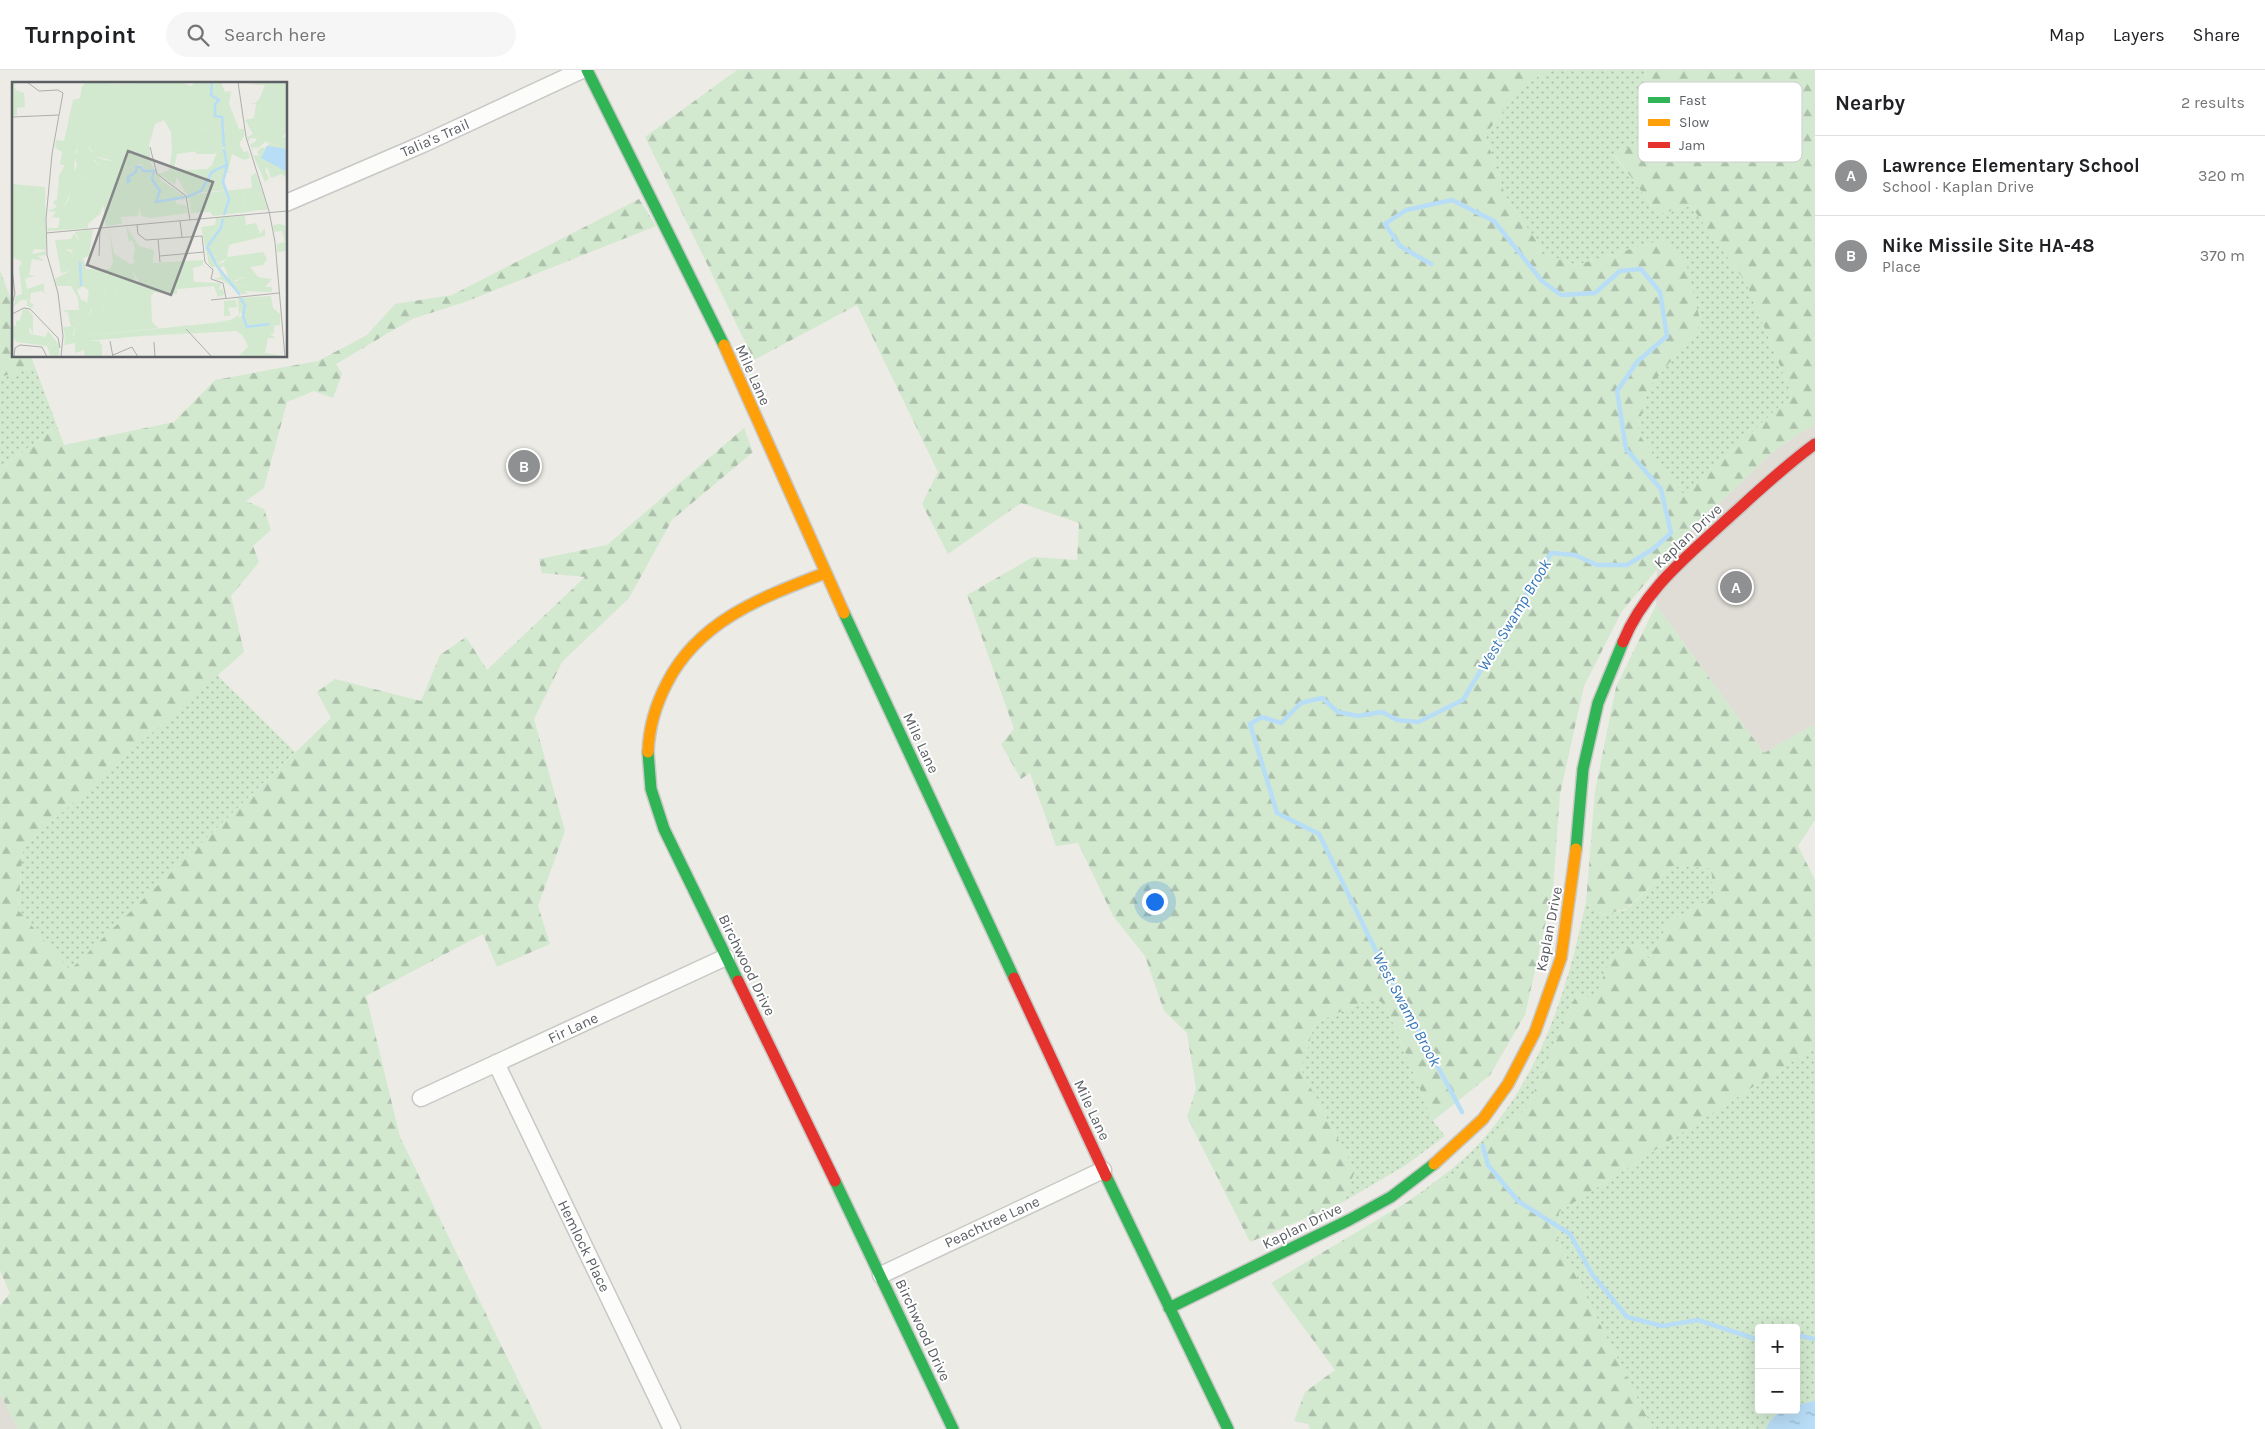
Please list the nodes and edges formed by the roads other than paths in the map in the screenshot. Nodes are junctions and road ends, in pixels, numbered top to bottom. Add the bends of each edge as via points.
1 (582, 70) edge
2 (587, 70) edge
3 (288, 202) edge
4 (1815, 444) edge
5 (825, 573) junction
6 (726, 957) junction
7 (496, 1063) junction
8 (420, 1098) dead end
9 (1103, 1170) junction
10 (881, 1275) junction
11 (1169, 1308) junction
12 (672, 1429) edge
13 (953, 1429) edge
14 (1228, 1429) edge

1 - 3 street, Talia's Trail
2 - 5 street, Mile Lane via 718,335
4 - 11 street, Kaplan Drive via 1784,467 1673,569 1630,625 1598,703 1583,769 1573,882 1561,958 1536,1032 1508,1084 1483,1119 1426,1172 1391,1197
5 - 6 street, Birchwood Drive via 751,603 720,621 695,642 676,668 660,698 655,716 648,757 651,789 664,829
5 - 9 street, Mile Lane
6 - 7 street, Fir Lane
6 - 10 street, Birchwood Drive
7 - 8 street, Fir Lane
7 - 12 street, Hemlock Place
9 - 10 street, Peachtree Lane
9 - 11 street, Mile Lane
10 - 13 street, Birchwood Drive
11 - 14 street, Mile Lane

